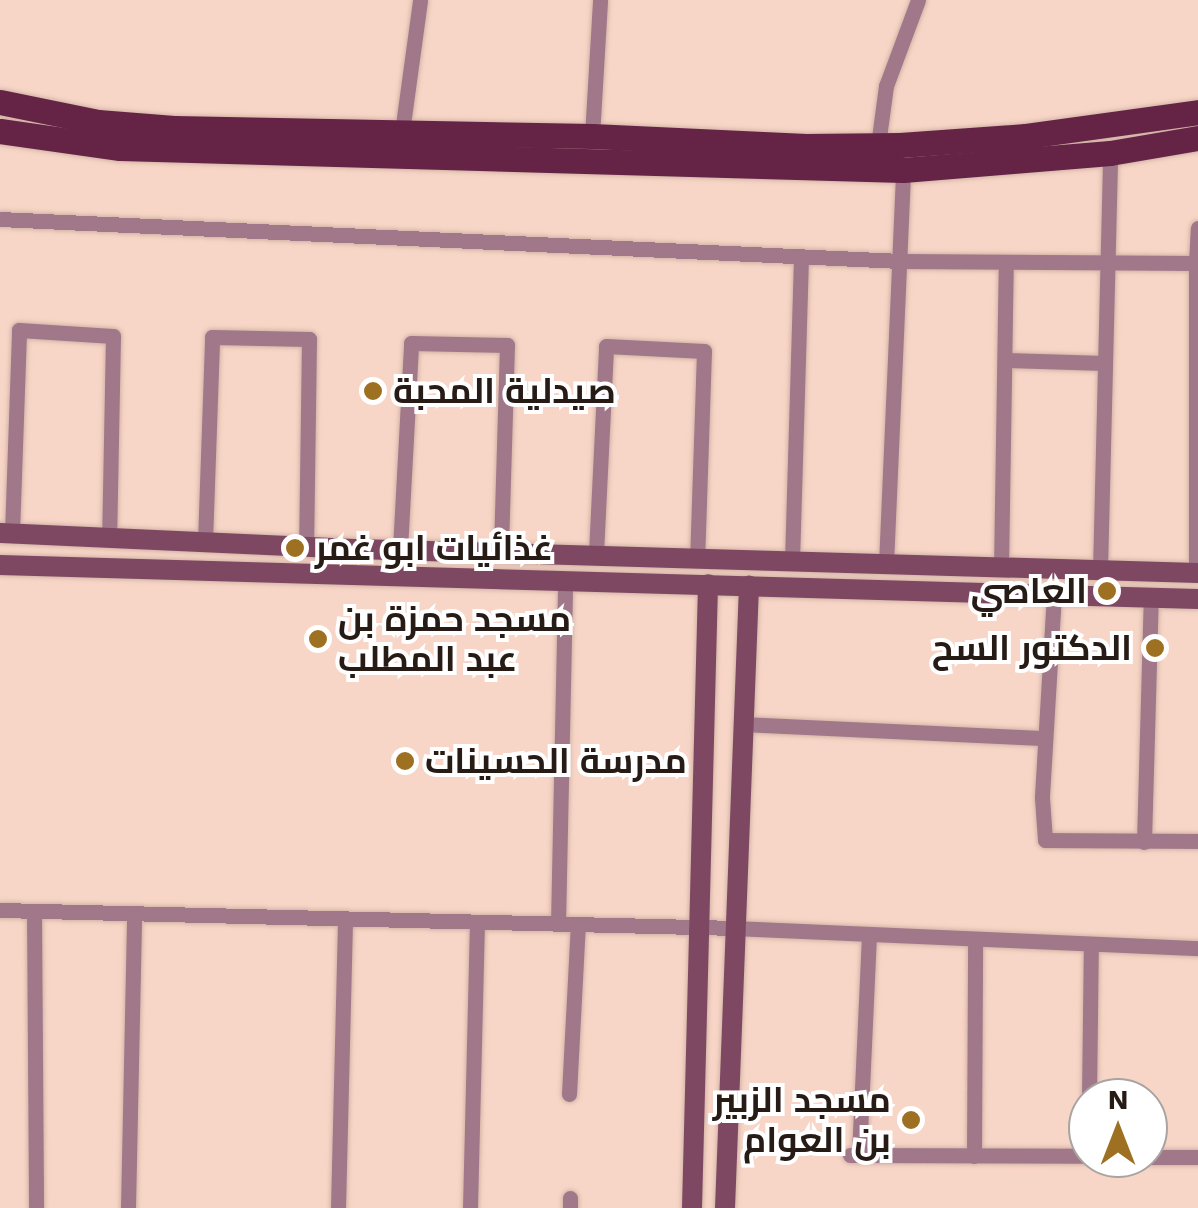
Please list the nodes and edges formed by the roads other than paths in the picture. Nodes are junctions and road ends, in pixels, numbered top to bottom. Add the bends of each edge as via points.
1 (420, 0) edge
2 (600, 0) edge
3 (918, 0) edge
4 (0, 102) edge
5 (1198, 112) edge
6 (0, 131) edge
7 (402, 132) junction
8 (592, 136) junction
9 (1198, 138) edge
10 (878, 145) junction
11 (1110, 152) junction
12 (903, 170) junction
13 (0, 219) edge
14 (1198, 228) edge
15 (801, 258) junction
16 (900, 261) junction
17 (1006, 262) junction
18 (1107, 262) junction
19 (1196, 263) edge
20 (1197, 327) edge
21 (1006, 360) junction
22 (1105, 363) junction
23 (6, 533) edge
24 (109, 538) junction
25 (205, 542) junction
26 (306, 546) junction
27 (400, 550) junction
28 (501, 552) junction
29 (596, 554) junction
30 (697, 557) junction
31 (792, 561) junction
32 (886, 564) junction
33 (0, 566) edge
34 (1000, 569) junction
35 (1100, 571) junction
36 (1197, 573) edge
37 (565, 581) junction
38 (708, 584) junction
39 (749, 586) junction
40 (1054, 594) junction
41 (1150, 598) junction
42 (1198, 599) edge
43 (744, 724) junction
44 (1045, 738) junction
45 (1198, 841) edge
46 (1144, 842) junction
47 (0, 910) edge
48 (34, 911) junction
49 (134, 914) junction
50 (345, 919) junction
51 (477, 922) junction
52 (558, 924) junction
53 (578, 925) junction
54 (699, 928) junction
55 (735, 928) junction
56 (869, 934) junction
57 (975, 938) junction
58 (1091, 944) junction
59 (1198, 948) edge
60 (1089, 1078) edge
61 (569, 1094) dead end
62 (974, 1156) junction
63 (1068, 1156) edge
64 (1168, 1156) edge
65 (1198, 1157) edge
66 (36, 1208) edge
67 (128, 1208) edge
68 (338, 1208) edge
69 (470, 1208) edge
70 (692, 1208) edge
71 (725, 1208) edge

1 - 7 street
2 - 8 street
3 - 10 street via 886,86
4 - 7 main road via 98,122 174,128
5 - 10 main road via 1026,136
6 - 12 main road via 120,148
7 - 8 main road
8 - 10 main road
9 - 11 main road
11 - 12 main road
11 - 18 street
12 - 16 street
13 - 15 street
14 - 19 street
15 - 16 street
15 - 31 street
16 - 17 street
16 - 32 street
17 - 18 street
17 - 21 street
18 - 19 street
18 - 22 street
19 - 20 street
20 - 36 street
21 - 22 street
21 - 34 street
22 - 35 street
23 - 24 main road
23 - 24 street via 19,330 113,336
24 - 25 main road
25 - 26 main road
25 - 26 street via 212,337 309,339
26 - 27 main road
27 - 28 main road
27 - 28 street via 411,342 507,346
28 - 29 main road
29 - 30 main road
29 - 30 street via 606,346 704,351
30 - 31 main road
31 - 32 main road
32 - 34 main road
33 - 37 main road
34 - 35 main road
35 - 36 main road
37 - 38 main road
37 - 52 street
38 - 39 main road
38 - 54 main road
39 - 40 main road
39 - 43 main road
40 - 41 main road
40 - 44 street
41 - 42 main road
41 - 46 street
43 - 44 street
43 - 55 main road
44 - 46 street via 1045,840
45 - 46 street
47 - 48 street
48 - 49 street
48 - 66 street
49 - 50 street
49 - 67 street
50 - 51 street
50 - 68 street
51 - 52 street
51 - 69 street
52 - 53 street
53 - 54 street
53 - 61 street
54 - 55 street
54 - 70 main road
55 - 56 street
55 - 71 main road
56 - 57 street
56 - 62 street via 854,1155
57 - 58 street
57 - 62 street
58 - 59 street
58 - 60 street
62 - 63 street
64 - 65 street

